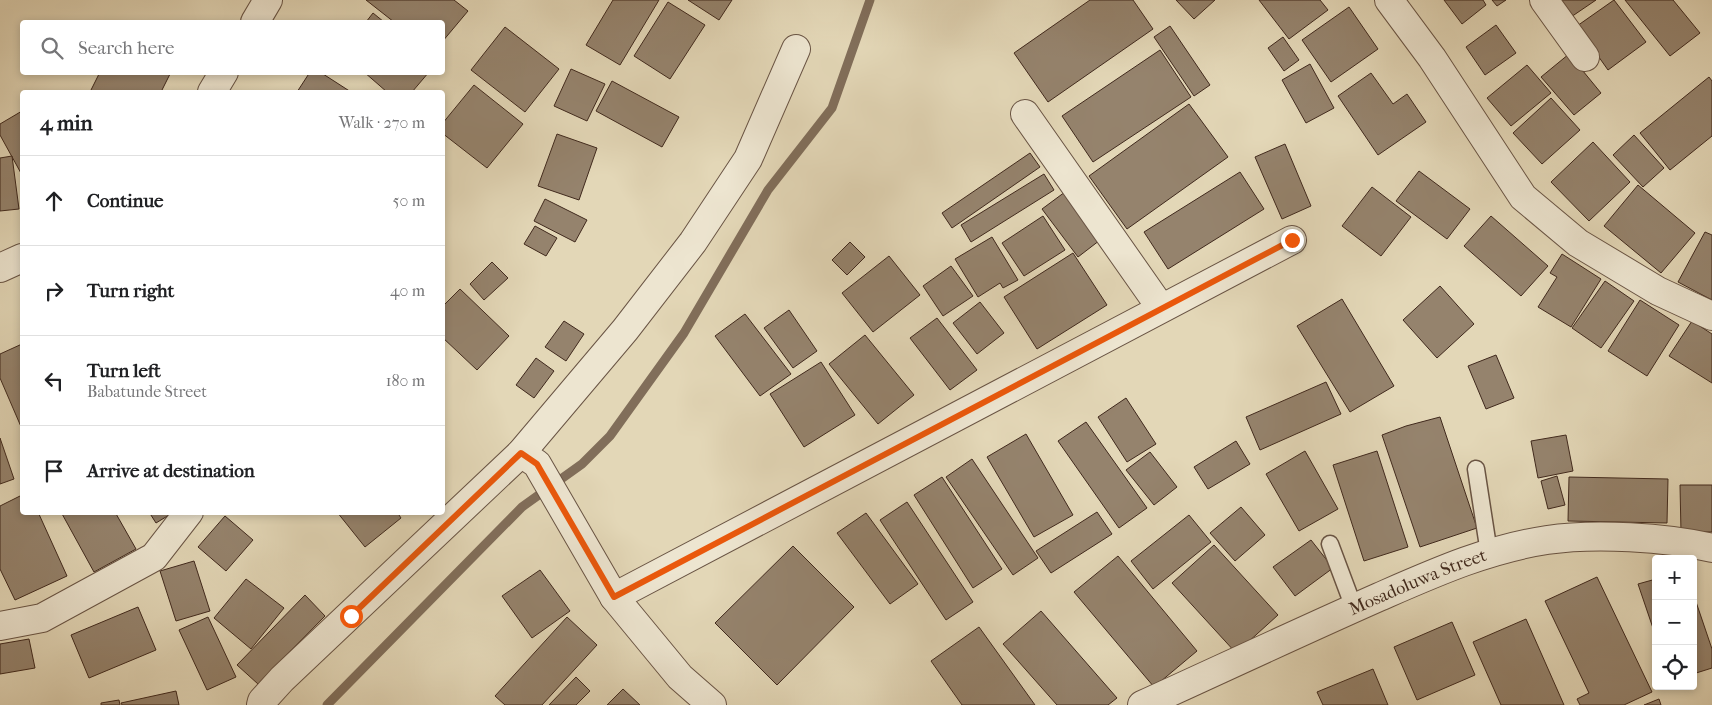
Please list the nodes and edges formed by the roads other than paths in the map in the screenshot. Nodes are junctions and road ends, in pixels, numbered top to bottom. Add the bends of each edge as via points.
1 (268, 0) edge
2 (1389, 0) edge
3 (1544, 0) edge
4 (256, 20) edge
5 (796, 48) dead end
6 (1585, 57) dead end
7 (222, 75) edge
8 (213, 90) edge
9 (1026, 114) dead end
10 (1292, 240) dead end
11 (20, 259) edge
12 (0, 268) edge
13 (1161, 308) junction
14 (1712, 316) edge
15 (529, 459) junction
16 (1476, 470) dead end
17 (187, 515) edge
18 (1330, 544) dead end
19 (1712, 548) edge
20 (1489, 553) junction
21 (614, 597) junction
22 (1354, 608) junction
23 (0, 626) edge
24 (261, 705) edge
25 (712, 705) edge
26 (1142, 705) edge

1 - 4 street
2 - 14 street via 1432,58 1523,198 1578,243 1658,291
3 - 6 street
5 - 15 street via 748,159 692,242
7 - 8 street
9 - 13 street
10 - 13 street
11 - 12 street
13 - 21 street
15 - 21 street
15 - 24 street via 328,636 282,679
16 - 20 lane
17 - 23 street via 154,557 42,618
18 - 22 lane
19 - 20 street, Mosadoluwa Street via 1611,537 1547,540
20 - 22 street, Mosadoluwa Street
21 - 25 street via 680,677
22 - 26 street, Mosadoluwa Street

